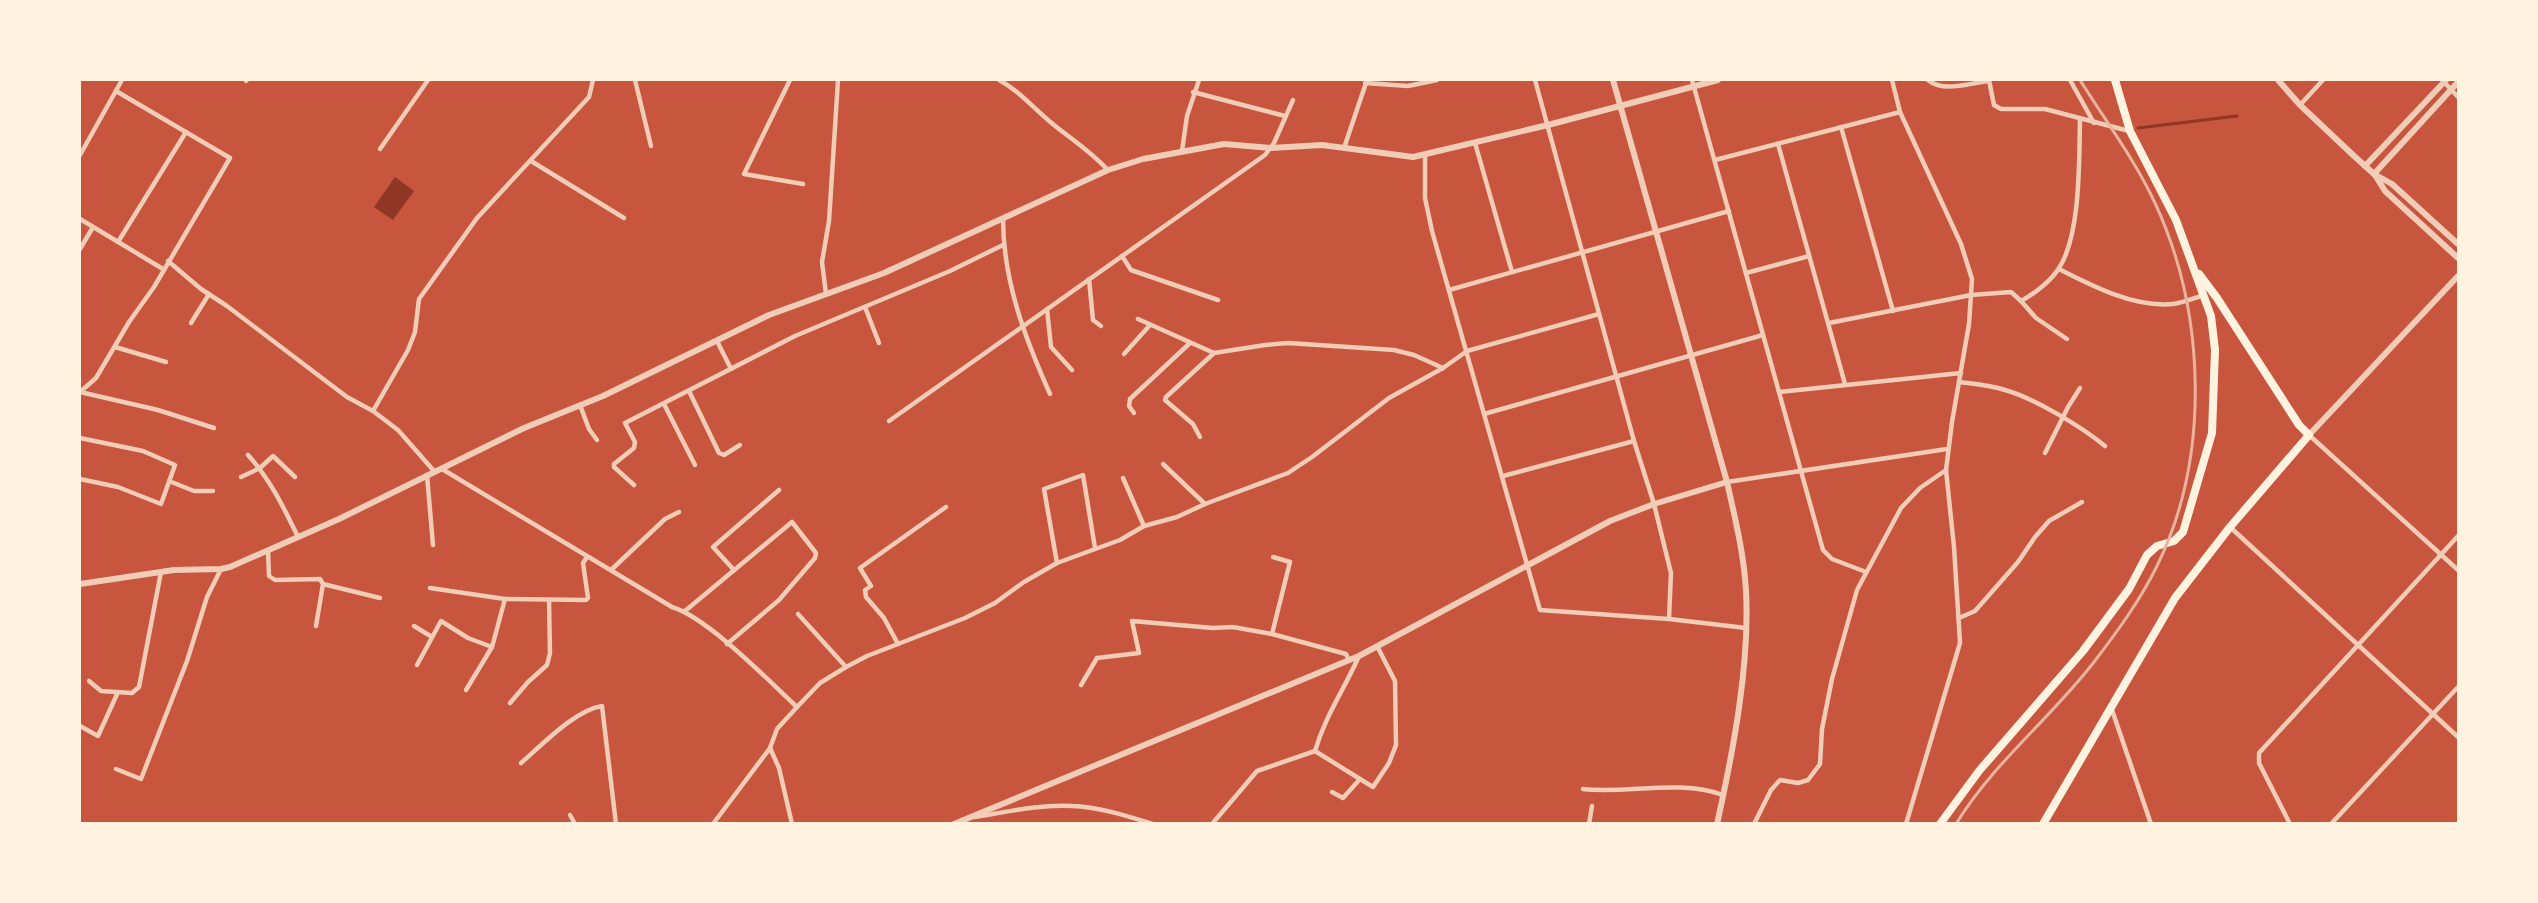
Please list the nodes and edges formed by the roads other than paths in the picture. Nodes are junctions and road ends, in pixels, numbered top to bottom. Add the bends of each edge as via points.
1 (122, 80) edge
2 (428, 80) edge
3 (592, 80) edge
4 (635, 80) edge
5 (790, 80) edge
6 (838, 80) edge
7 (999, 80) edge
8 (1199, 80) edge
9 (1437, 80) edge
10 (1535, 80) edge
11 (1613, 80) edge
12 (1718, 80) edge
13 (1892, 80) edge
14 (1928, 80) edge
15 (1989, 80) edge
16 (2070, 80) edge
17 (2115, 80) edge
18 (2278, 80) edge
19 (2323, 80) edge
20 (1366, 81) edge
21 (2445, 81) edge
22 (2458, 82) edge
23 (1693, 83) edge
24 (2451, 90) junction
25 (116, 91) junction
26 (1193, 92) junction
27 (2458, 97) edge
28 (1293, 100) dead end
29 (2300, 105) junction
30 (1620, 106) junction
31 (1900, 112) junction
32 (1285, 116) junction
33 (2080, 119) junction
34 (2095, 123) junction
35 (1548, 125) junction
36 (1841, 127) junction
37 (2130, 131) junction
38 (186, 132) junction
39 (1475, 143) junction
40 (1778, 144) junction
41 (651, 146) dead end
42 (1270, 148) junction
43 (1344, 148) junction
44 (380, 149) dead end
45 (1182, 151) junction
46 (1425, 154) junction
47 (80, 155) edge
48 (1715, 160) junction
49 (531, 161) junction
50 (2365, 166) junction
51 (1108, 170) junction
52 (2374, 174) junction
53 (803, 184) dead end
54 (1729, 211) junction
55 (624, 218) dead end
56 (1004, 218) junction
57 (80, 219) edge
58 (93, 227) junction
59 (1655, 231) junction
60 (118, 242) junction
61 (2458, 244) edge
62 (1003, 245) junction
63 (80, 249) edge
64 (1581, 252) junction
65 (1122, 256) junction
66 (1809, 256) junction
67 (2458, 258) edge
68 (168, 261) junction
69 (2193, 266) junction
70 (163, 269) junction
71 (2059, 269) junction
72 (1512, 272) junction
73 (1746, 273) junction
74 (2458, 276) edge
75 (1089, 279) junction
76 (1449, 290) junction
77 (209, 294) junction
78 (826, 294) junction
79 (2204, 295) junction
80 (1971, 296) junction
81 (1218, 300) dead end
82 (2021, 301) junction
83 (866, 307) junction
84 (1047, 309) junction
85 (1893, 311) junction
86 (1599, 314) junction
87 (1138, 319) dead end
88 (191, 323) dead end
89 (1829, 323) junction
90 (1150, 325) junction
91 (1101, 326) dead end
92 (1023, 327) junction
93 (1764, 335) junction
94 (2067, 339) dead end
95 (717, 341) junction
96 (879, 343) dead end
97 (1190, 343) junction
98 (115, 346) junction
99 (1467, 351) junction
100 (1124, 354) dead end
101 (1214, 354) junction
102 (1690, 356) junction
103 (166, 362) dead end
104 (1443, 368) junction
105 (731, 369) junction
106 (1072, 370) dead end
107 (1961, 373) junction
108 (1617, 376) junction
109 (1959, 381) junction
110 (1845, 384) junction
111 (2080, 388) dead end
112 (689, 391) junction
113 (80, 392) edge
114 (1779, 392) junction
115 (1050, 394) dead end
116 (664, 404) junction
117 (580, 405) junction
118 (373, 411) junction
119 (1134, 413) dead end
120 (1484, 414) junction
121 (2062, 418) junction
122 (890, 421) dead end
123 (214, 428) dead end
124 (2309, 435) junction
125 (1200, 437) dead end
126 (80, 438) edge
127 (597, 440) dead end
128 (1634, 441) junction
129 (740, 445) dead end
130 (2105, 446) dead end
131 (1947, 449) junction
132 (2046, 453) dead end
133 (248, 455) dead end
134 (1163, 464) dead end
135 (695, 465) dead end
136 (260, 468) junction
137 (438, 470) junction
138 (1801, 470) junction
139 (1946, 470) junction
140 (427, 475) junction
141 (1503, 476) junction
142 (241, 477) dead end
143 (295, 477) dead end
144 (1123, 478) dead end
145 (80, 479) edge
146 (169, 481) junction
147 (1727, 482) junction
148 (634, 485) dead end
149 (213, 490) dead end
150 (779, 490) dead end
151 (2082, 502) dead end
152 (1204, 504) junction
153 (1654, 504) junction
154 (946, 507) dead end
155 (679, 512) dead end
156 (1144, 526) junction
157 (2230, 527) junction
158 (2458, 536) edge
159 (298, 537) junction
160 (433, 545) dead end
161 (1095, 548) junction
162 (268, 550) junction
163 (2442, 554) junction
164 (586, 557) junction
165 (1273, 557) dead end
166 (1057, 563) junction
167 (1526, 564) junction
168 (220, 569) junction
169 (611, 570) junction
170 (734, 570) junction
171 (2458, 570) edge
172 (161, 572) junction
173 (1866, 572) junction
174 (80, 584) edge
175 (323, 584) junction
176 (430, 588) dead end
177 (380, 598) dead end
178 (505, 599) junction
179 (549, 600) junction
180 (685, 611) junction
181 (798, 614) dead end
182 (1959, 618) junction
183 (1669, 619) junction
184 (316, 626) dead end
185 (414, 626) dead end
186 (1746, 628) junction
187 (1272, 634) junction
188 (432, 637) junction
189 (727, 644) junction
190 (898, 644) junction
191 (1377, 646) junction
192 (2359, 646) junction
193 (492, 647) junction
194 (1359, 656) junction
195 (1349, 660) junction
196 (417, 665) dead end
197 (846, 667) junction
198 (89, 681) dead end
199 (1081, 685) dead end
200 (2458, 687) edge
201 (466, 690) dead end
202 (118, 692) junction
203 (510, 703) dead end
204 (2111, 705) junction
205 (797, 706) junction
206 (2433, 714) junction
207 (80, 726) edge
208 (2458, 737) edge
209 (770, 747) junction
210 (1315, 751) junction
211 (521, 763) dead end
212 (116, 770) dead end
213 (1360, 779) junction
214 (1583, 789) dead end
215 (1332, 792) dead end
216 (1723, 795) junction
217 (1592, 806) dead end
218 (570, 815) dead end
219 (968, 819) junction
220 (575, 824) edge
221 (616, 824) edge
222 (713, 824) edge
223 (792, 824) edge
224 (954, 824) edge
225 (1153, 824) edge
226 (1212, 824) edge
227 (1589, 824) edge
228 (1716, 824) edge
229 (1754, 824) edge
230 (1906, 824) edge
231 (1940, 824) edge
232 (2043, 824) edge
233 (2151, 824) edge
234 (2290, 824) edge
235 (2331, 824) edge

1 - 25 street
2 - 44 street
3 - 49 street via 589,97
4 - 41 street
5 - 53 street via 744,174
6 - 78 street via 829,221 822,262
7 - 51 street via 1087,148
8 - 26 street
9 - 20 street via 1408,86
10 - 35 street
11 - 30 street
12 - 23 street
13 - 31 street
14 - 15 street via 1944,87
15 - 33 street via 1994,105 2001,109 2045,109
16 - 34 street
17 - 37 main road
18 - 29 street
19 - 29 street
20 - 43 street
21 - 24 street
21 - 50 street
22 - 24 street
23 - 30 street
23 - 48 street
24 - 27 street
24 - 52 street
25 - 38 street
25 - 47 street
26 - 32 street
26 - 45 street
28 - 32 street
29 - 50 street
30 - 35 street
30 - 59 street
31 - 36 street
31 - 80 street via 1961,244 1972,279
32 - 42 street
33 - 34 street
33 - 71 street via 2077,204 2068,248
34 - 37 street
35 - 39 street
35 - 64 street
36 - 40 street
36 - 85 street
37 - 69 main road via 2162,190
38 - 60 street
38 - 68 street via 230,158
39 - 46 street
39 - 72 street
40 - 48 street
40 - 66 street
42 - 43 street
42 - 45 street via 1224,144
42 - 65 street
43 - 46 street via 1394,156
45 - 51 street
46 - 76 street via 1425,198
48 - 54 street
49 - 55 street
49 - 118 street via 477,218 419,299 415,332 408,350
50 - 52 street
51 - 56 street
52 - 61 street via 2392,184
52 - 67 street via 2385,191
54 - 59 street
54 - 73 street
56 - 62 street
56 - 78 street via 884,273
57 - 58 street
58 - 60 street
58 - 63 street
59 - 64 street
59 - 102 street
60 - 70 street
62 - 83 street
62 - 92 street
64 - 72 street
64 - 86 street
65 - 75 street
65 - 81 street via 1131,270
66 - 73 street
66 - 89 street
68 - 70 street
68 - 77 street
69 - 79 main road
69 - 124 main road
70 - 98 street
71 - 79 street via 2134,300 2170,305
71 - 82 street
72 - 76 street
73 - 93 street
74 - 124 street
75 - 84 street
75 - 91 street via 1093,320
76 - 99 street
77 - 88 street
77 - 118 street via 347,397
78 - 95 street via 769,315
79 - 231 main road via 2215,350 2212,433 2183,531 2174,542 2157,546 2147,555 2129,588 2083,651 1979,771
80 - 82 street via 2011,292
80 - 85 street
80 - 107 street
82 - 94 street via 2036,318
83 - 96 street
83 - 105 street via 795,336
84 - 92 street
84 - 106 street via 1051,347
85 - 89 street
86 - 99 street
86 - 108 street
87 - 90 street
89 - 110 street
90 - 97 street
90 - 100 street
92 - 115 street
92 - 122 street
93 - 102 street
93 - 114 street
95 - 105 street
95 - 117 street
97 - 101 street
97 - 119 street via 1130,399
98 - 103 street
98 - 113 street via 96,378
99 - 104 street
99 - 120 street
101 - 104 street via 1288,343 1394,350
101 - 125 street via 1165,400 1192,424
102 - 108 street
102 - 147 street
104 - 152 street via 1389,398 1299,466
105 - 112 street
107 - 109 street
107 - 110 street
108 - 120 street
108 - 128 street
109 - 121 street via 2007,390
109 - 131 street
110 - 114 street
111 - 121 street
112 - 116 street
112 - 129 street via 719,453 724,455
113 - 123 street
114 - 138 street
116 - 135 street
116 - 148 street via 625,423 634,448 614,467
117 - 127 street
117 - 137 street
118 - 137 street
120 - 141 street
121 - 130 street
121 - 132 street
124 - 157 main road
124 - 163 street
126 - 146 street via 143,451 175,465
128 - 141 street
128 - 153 street
131 - 138 street
131 - 139 street
133 - 136 street
134 - 152 street
136 - 142 street
136 - 143 street via 273,456
136 - 159 street
137 - 140 street
137 - 164 street
138 - 147 street
138 - 173 street via 1823,550 1832,559
139 - 173 street via 1920,488 1901,508
139 - 182 street
140 - 159 street
140 - 160 street
141 - 167 street
144 - 156 street
145 - 146 street via 118,487 161,504
146 - 149 street via 194,491
147 - 153 street
147 - 186 street via 1741,542
150 - 170 street via 713,547
151 - 182 street via 2049,521 1975,611
152 - 156 street
153 - 167 street via 1610,520
153 - 183 street via 1671,573
154 - 190 street via 860,568 871,586 865,590 866,597 884,618
155 - 169 street via 665,519
156 - 161 street
157 - 192 street
157 - 204 main road via 2175,598
158 - 163 street
159 - 162 street
161 - 166 street
161 - 166 street via 1083,475 1044,489
162 - 168 street
162 - 175 street via 269,576 275,580 320,579
163 - 171 street
163 - 192 street
164 - 169 street
164 - 179 street via 586,600
165 - 187 street via 1290,562
166 - 190 street via 995,603
167 - 183 street via 1540,610
167 - 191 street
168 - 172 street
168 - 212 street via 141,779
169 - 180 street
170 - 180 street
170 - 189 street via 792,522 816,553 778,600
172 - 174 street
172 - 202 street via 139,687 132,693
173 - 229 street via 1857,590 1832,679 1820,764 1808,780 1780,780 1770,790
175 - 177 street
175 - 184 street
176 - 178 street
178 - 179 street
178 - 193 street
179 - 203 street via 547,665
180 - 189 street
181 - 197 street
182 - 230 street via 1960,643
183 - 186 street
185 - 188 street
186 - 216 street
187 - 195 street via 1346,654
187 - 199 street via 1233,627 1132,621 1139,653 1096,658
188 - 193 street via 441,621
188 - 196 street
189 - 205 street
190 - 197 street
191 - 194 street
191 - 213 street via 1395,681 1396,744 1372,787
192 - 206 street
192 - 234 street via 2259,753 2259,763
193 - 201 street
194 - 195 street
194 - 210 street via 1333,702
195 - 219 street
197 - 205 street via 820,683
198 - 202 street via 100,691
200 - 206 street
202 - 207 street via 98,736
204 - 232 main road
204 - 233 street
205 - 209 street via 777,729
206 - 208 street
206 - 235 street
209 - 222 street
209 - 223 street
210 - 213 street
210 - 226 street via 1257,771
211 - 221 street via 560,729 592,707 602,706
213 - 215 street via 1343,798
214 - 216 street via 1665,787
216 - 228 street
217 - 227 street
218 - 220 street
219 - 224 street
219 - 225 street via 1029,808 1072,806

